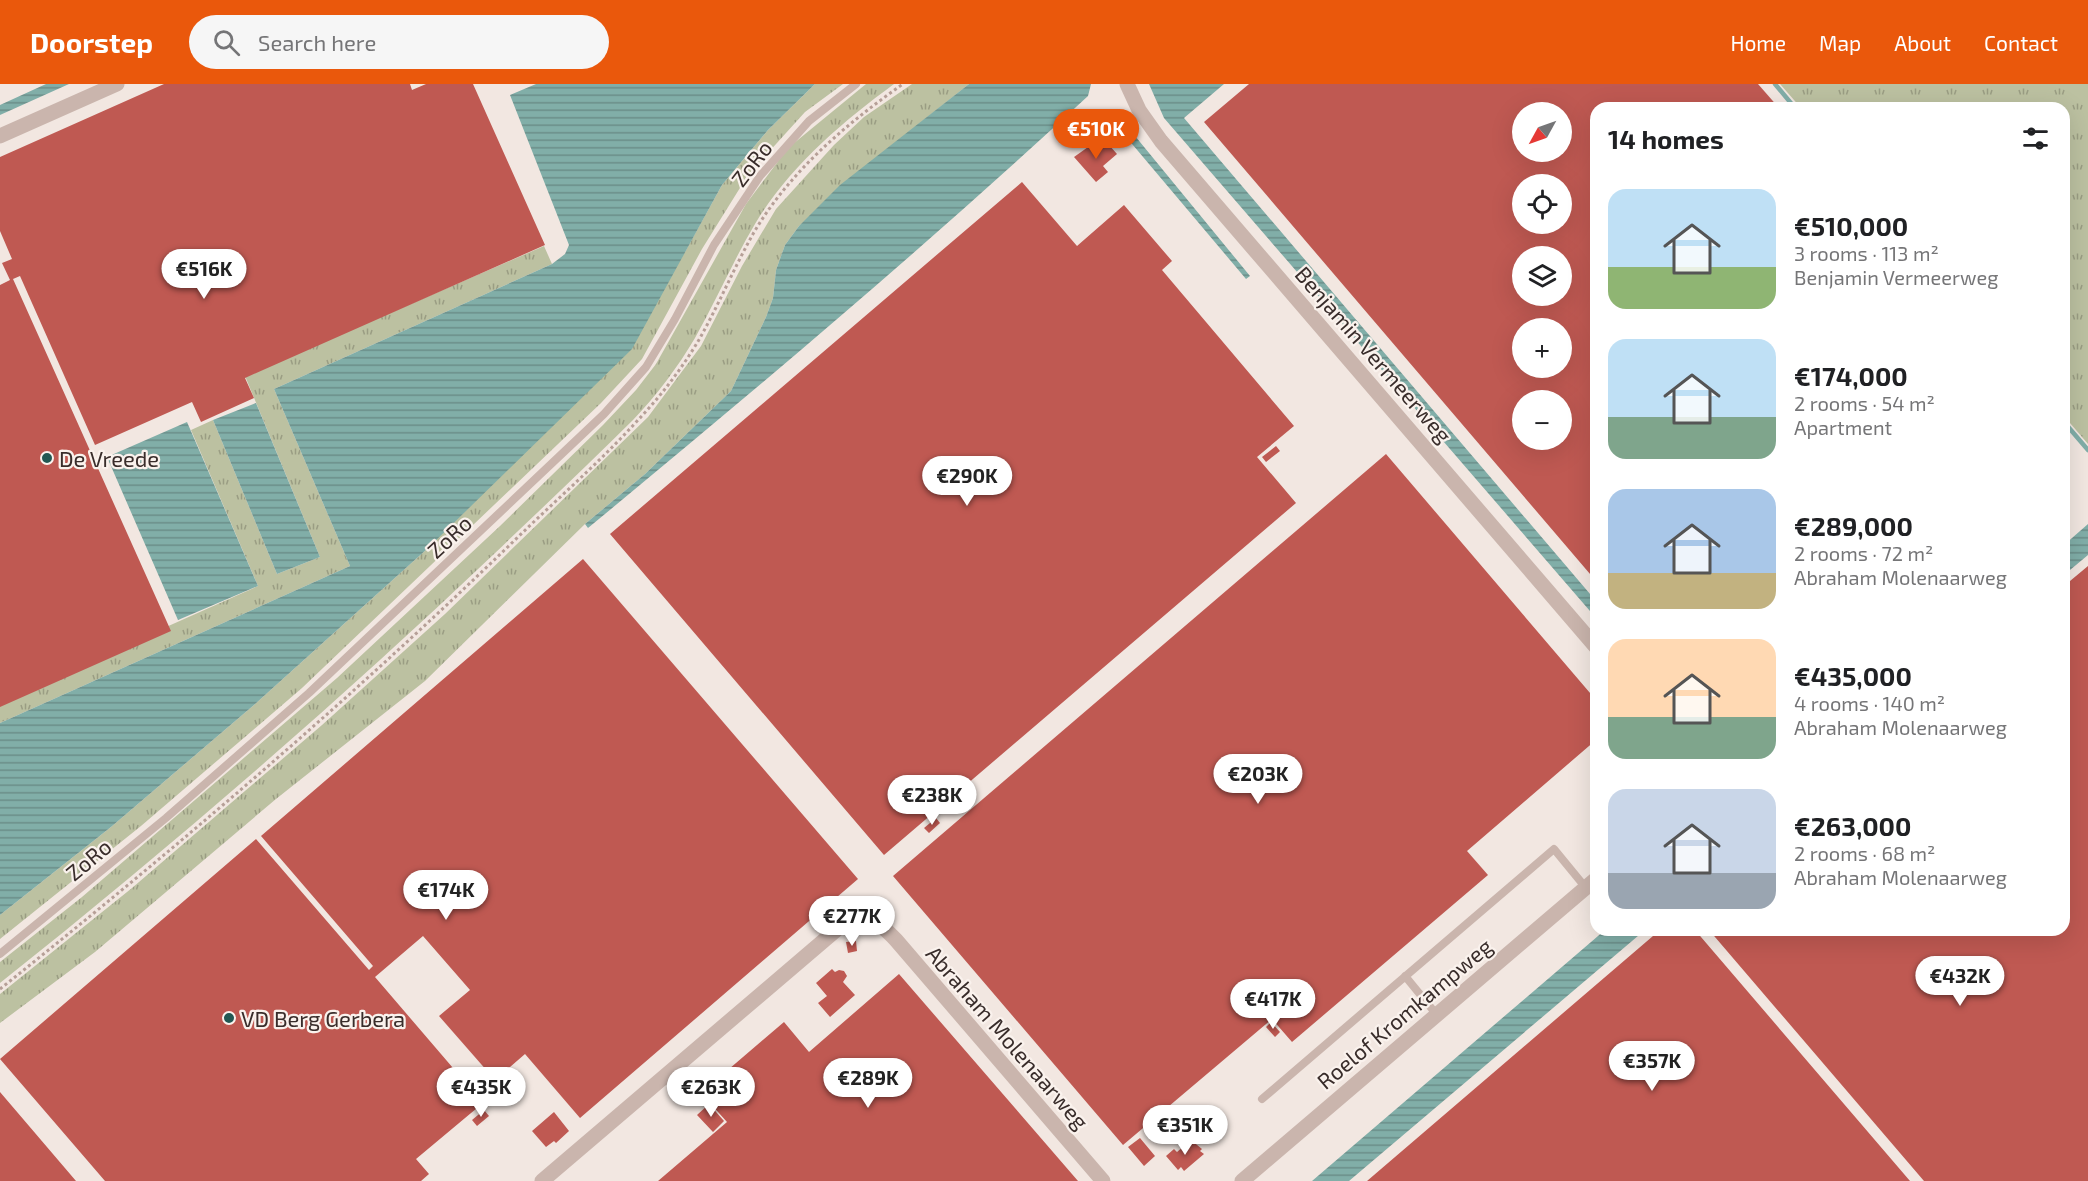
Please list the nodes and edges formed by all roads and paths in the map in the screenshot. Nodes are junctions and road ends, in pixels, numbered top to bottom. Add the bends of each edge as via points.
1 (117, 84) edge
2 (856, 84) edge
3 (1127, 84) edge
4 (0, 136) edge
5 (1590, 640) edge
6 (1590, 883) edge
7 (1590, 885) edge
8 (0, 954) edge
9 (1405, 976) junction
10 (1437, 1015) junction
11 (1262, 1099) dead end
12 (542, 1181) edge
13 (1103, 1181) edge
14 (1242, 1181) edge

1 - 4 street
2 - 8 lane, ZoRo via 809,121 760,176 714,245 646,367 604,414 309,693 166,818
3 - 5 street, Benjamin Vermeerweg via 1139,110 1161,141
6 - 9 lane via 1554,849
7 - 10 street, Roelof Kromkampweg
9 - 10 lane
9 - 11 lane
10 - 14 street, Roelof Kromkampweg
12 - 13 street, Abraham Molenaarweg via 842,925 858,918 872,921 896,940

